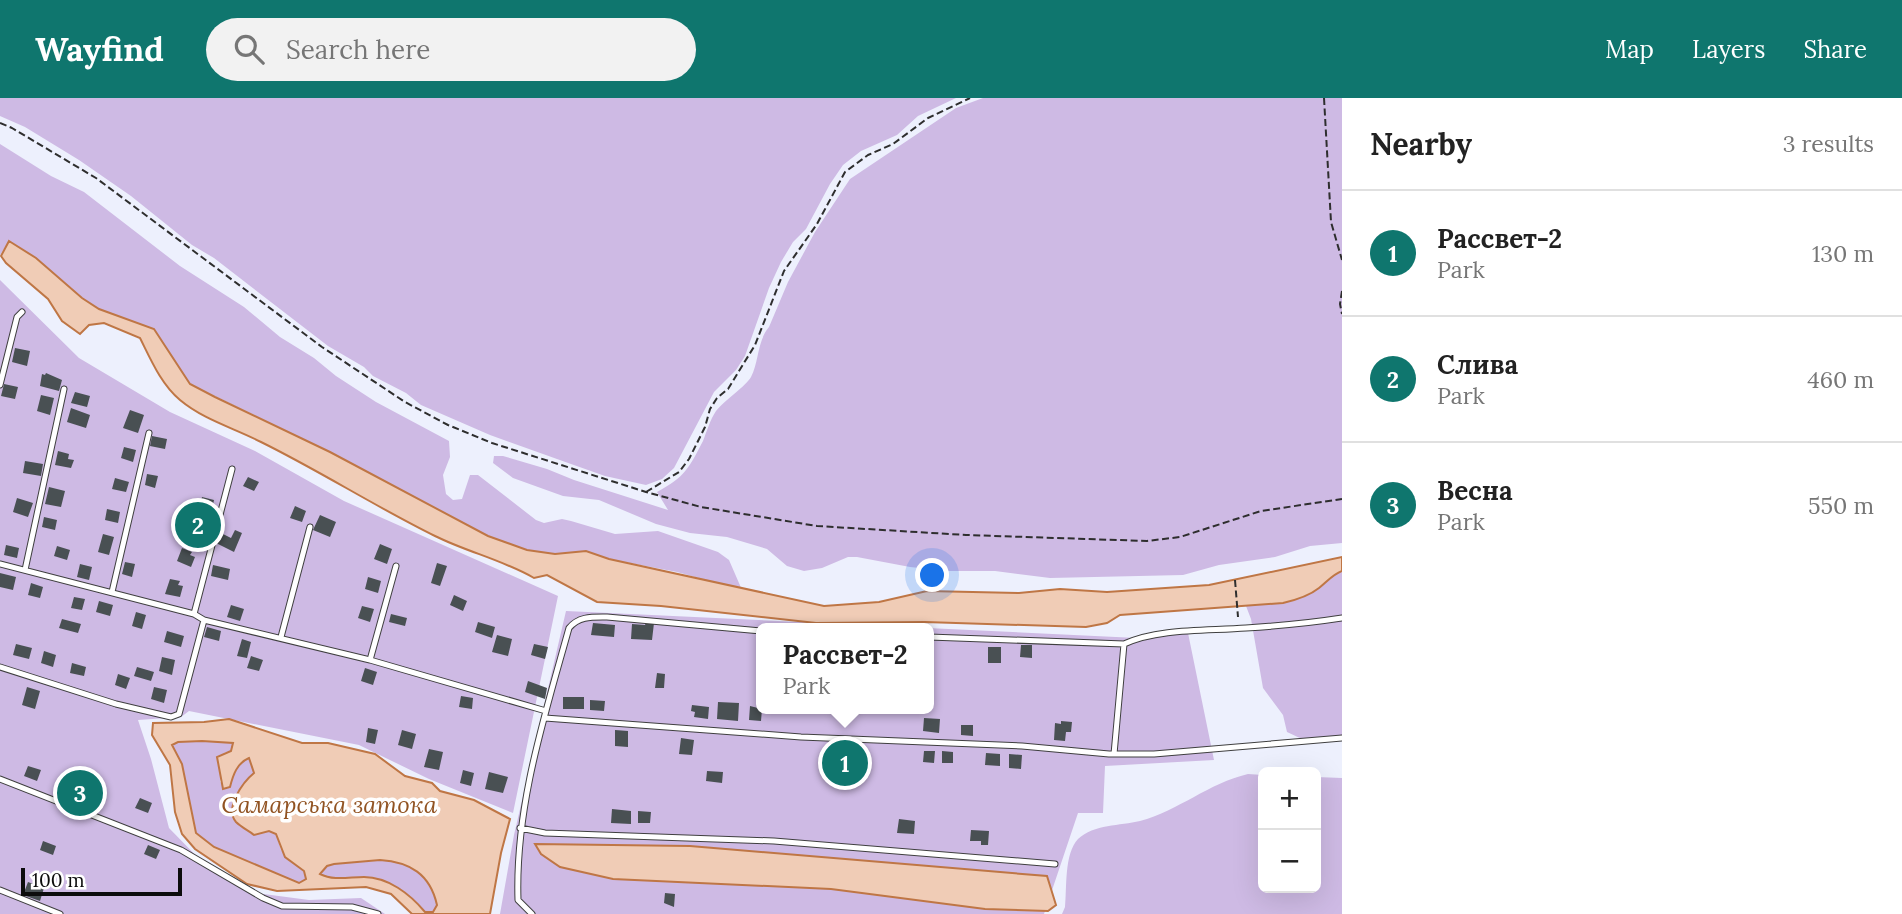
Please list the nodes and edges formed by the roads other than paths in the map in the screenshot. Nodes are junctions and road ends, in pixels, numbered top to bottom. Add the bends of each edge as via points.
1 (22, 312) dead end
2 (0, 385) edge
3 (64, 388) dead end
4 (149, 433) dead end
5 (232, 469) dead end
6 (310, 527) dead end
7 (0, 564) edge
8 (396, 566) dead end
9 (25, 570) junction
10 (112, 592) junction
11 (194, 614) junction
12 (1342, 618) edge
13 (205, 620) junction
14 (756, 631) edge
15 (281, 637) junction
16 (934, 637) edge
17 (1124, 644) junction
18 (370, 660) junction
19 (0, 667) edge
20 (546, 714) junction
21 (1342, 738) edge
22 (1114, 754) junction
23 (0, 779) edge
24 (520, 828) junction
25 (1055, 864) dead end
26 (0, 890) edge
27 (60, 914) edge
28 (378, 914) edge
29 (532, 914) edge

1 - 2 lane
3 - 9 lane
4 - 10 lane
5 - 11 lane
6 - 15 lane
7 - 9 lane
8 - 18 lane
9 - 10 lane
10 - 11 lane
11 - 13 lane
12 - 17 lane via 1165,634
13 - 15 lane
13 - 19 lane via 179,714 171,717
14 - 20 lane via 585,617 569,628
15 - 18 lane
16 - 17 lane
17 - 22 lane
18 - 20 lane
20 - 22 lane via 801,737
20 - 24 lane
21 - 22 lane
23 - 28 lane via 181,850 282,906 352,906
24 - 25 lane via 774,841
24 - 29 lane via 518,900
26 - 27 lane

